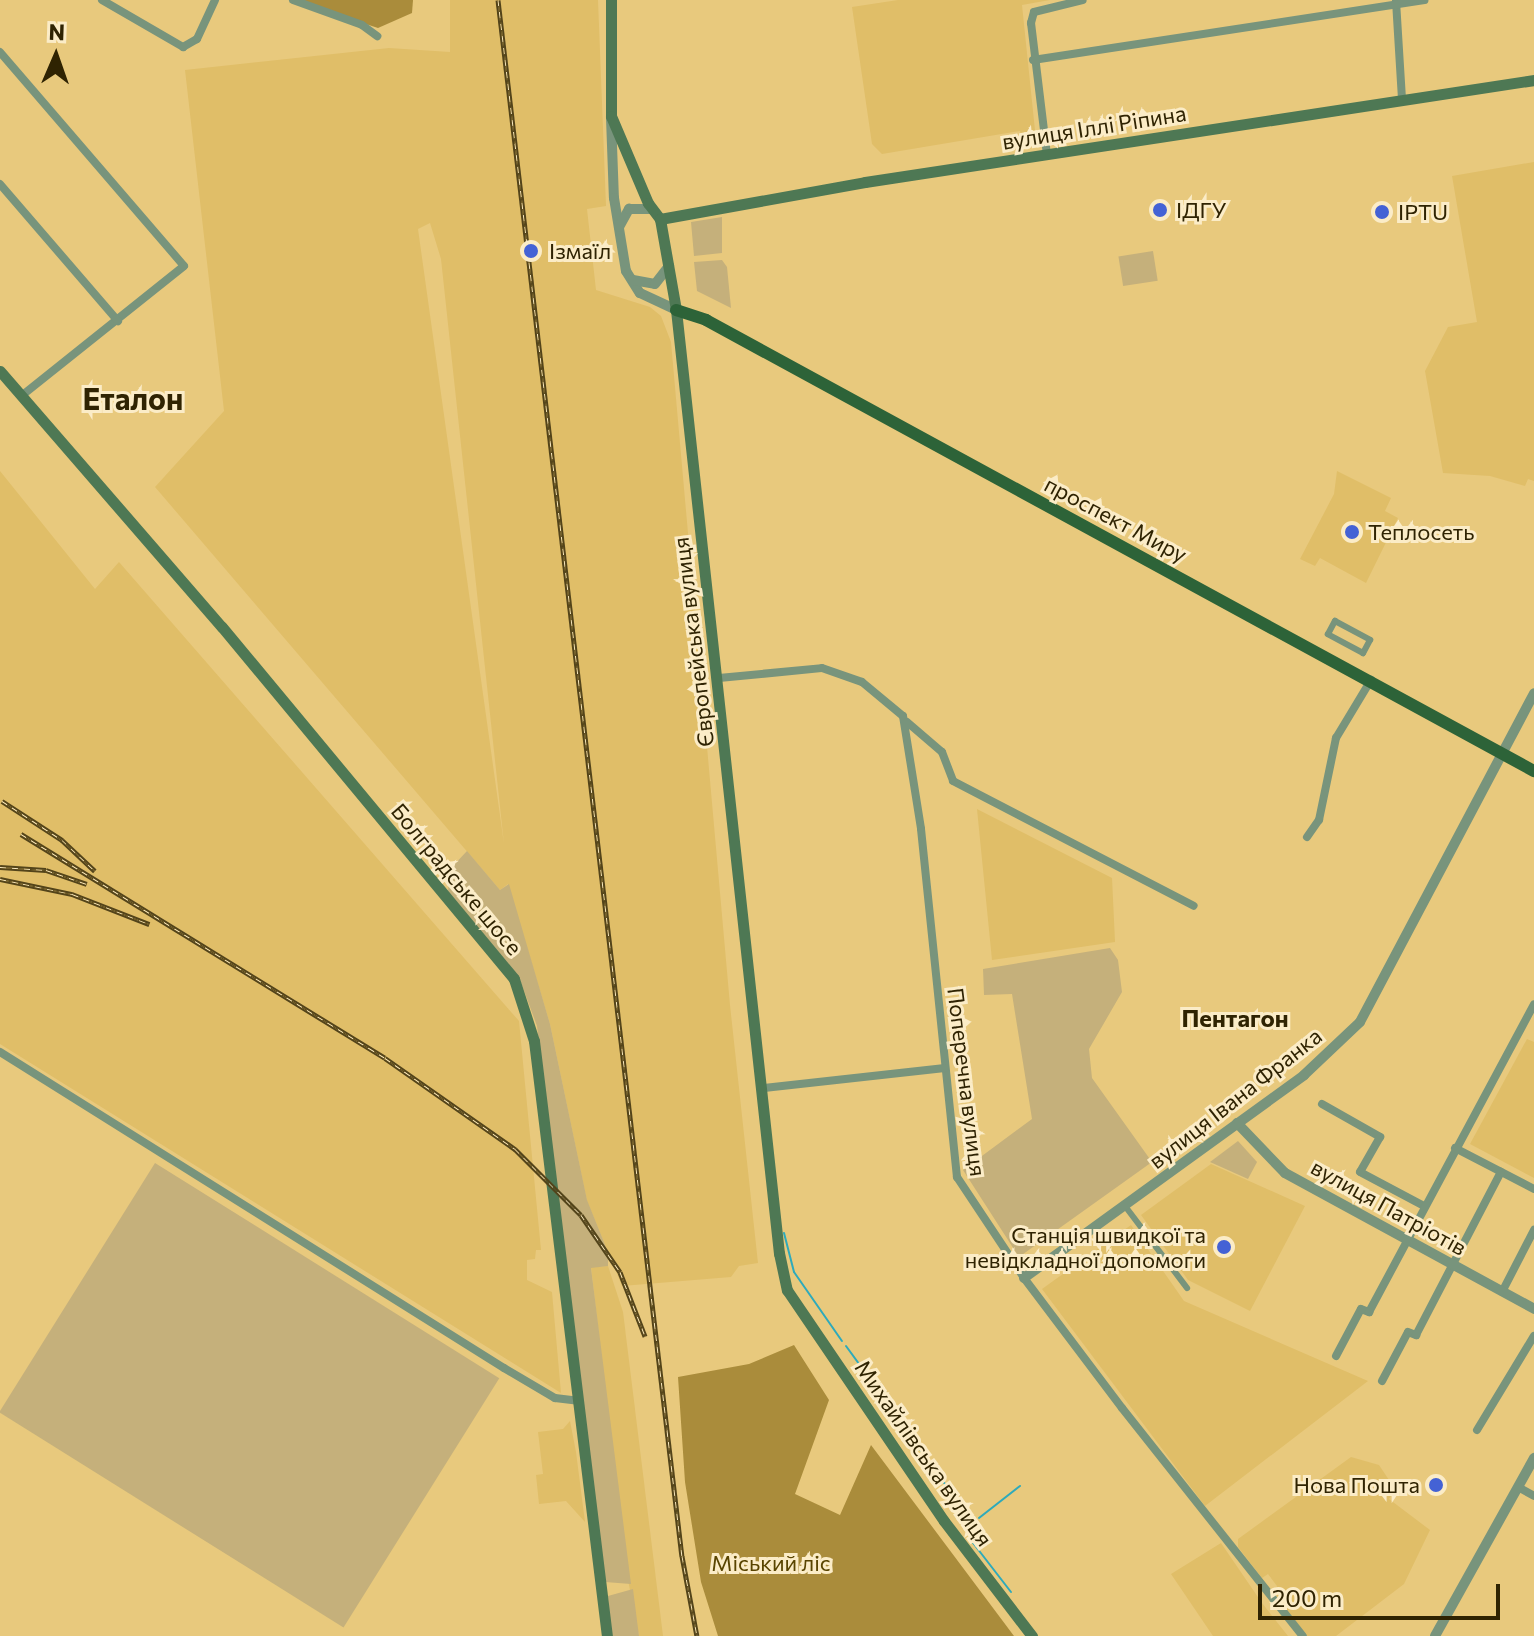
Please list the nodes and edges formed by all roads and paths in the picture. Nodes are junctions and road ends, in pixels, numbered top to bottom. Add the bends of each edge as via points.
1 (102, 0) edge
2 (215, 0) edge
3 (293, 0) edge
4 (611, 0) edge
5 (1083, 0) edge
6 (1424, 0) edge
7 (1397, 2) edge
8 (377, 36) dead end
9 (0, 52) edge
10 (1033, 60) junction
11 (1534, 80) edge
12 (1402, 98) junction
13 (611, 116) junction
14 (1047, 155) junction
15 (629, 158) junction
16 (613, 163) junction
17 (0, 184) edge
18 (652, 209) junction
19 (660, 219) junction
20 (619, 230) junction
21 (669, 260) junction
22 (628, 276) junction
23 (676, 310) junction
24 (118, 321) junction
25 (0, 371) edge
26 (21, 396) junction
27 (1328, 634) joint
28 (719, 678) junction
29 (1371, 680) junction
30 (1534, 693) edge
31 (907, 722) junction
32 (1503, 754) junction
33 (1534, 771) edge
34 (1307, 837) dead end
35 (1194, 906) dead end
36 (1534, 1004) edge
37 (1530, 1021) edge
38 (0, 1052) edge
39 (945, 1068) junction
40 (764, 1088) junction
41 (1322, 1104) dead end
42 (1237, 1123) junction
43 (1455, 1148) junction
44 (1501, 1172) junction
45 (1534, 1189) edge
46 (1125, 1206) junction
47 (1424, 1206) junction
48 (1534, 1230) edge
49 (1405, 1241) junction
50 (1452, 1265) junction
51 (1024, 1278) junction
52 (1187, 1288) dead end
53 (787, 1290) joint
54 (1502, 1292) junction
55 (1534, 1309) edge
56 (1534, 1336) edge
57 (1336, 1356) dead end
58 (1382, 1381) dead end
59 (578, 1401) junction
60 (1477, 1430) dead end
61 (1534, 1458) edge
62 (1518, 1487) junction
63 (1534, 1496) edge
64 (607, 1636) edge
65 (1032, 1636) edge
66 (1303, 1636) edge
67 (1435, 1636) edge

1 - 2 street via 183,47 197,39
3 - 8 street via 362,25
4 - 13 main road, Європейська вулиця
5 - 10 street via 1034,12
6 - 7 street
7 - 10 street
7 - 12 street
9 - 24 street via 184,266
10 - 14 street
11 - 12 main road, вулиця Іллі Ріпина
12 - 14 main road, вулиця Іллі Ріпина
13 - 15 main road, Європейська вулиця
13 - 16 street
14 - 19 main road, вулиця Іллі Ріпина
15 - 16 street
15 - 18 main road, Європейська вулиця
16 - 20 street
17 - 24 street
18 - 19 main road, Європейська вулиця
18 - 20 street via 629,209
19 - 21 main road, Європейська вулиця
20 - 22 street
21 - 22 street via 666,274 655,284 640,285
21 - 23 main road, Європейська вулиця
22 - 23 street via 640,293
23 - 28 main road, Європейська вулиця
23 - 29 main road, проспект Миру via 706,320
24 - 26 street
25 - 26 main road, Болградське шосе
26 - 59 main road, Болградське шосе via 222,627 514,979 534,1041
27 - 27 street via 1363,653 1370,640 1335,621
28 - 31 street via 822,668 862,682
28 - 40 main road, Європейська вулиця
29 - 32 main road, проспект Миру
29 - 34 street via 1336,738 1319,820
30 - 32 street, вулиця Івана Франка
31 - 35 street via 942,752 953,781
31 - 39 street, Поперечна вулиця
32 - 33 main road, проспект Миру
32 - 42 street, вулиця Івана Франка via 1367,1014 1304,1075
36 - 37 street
37 - 43 street
38 - 59 street via 504,1368 555,1398
39 - 40 street
39 - 51 street, Поперечна вулиця via 957,1177
40 - 53 main road, Європейська вулиця
41 - 47 street via 1380,1137 1360,1172
42 - 46 street, вулиця Івана Франка
42 - 49 street, вулиця Патріотів via 1285,1173
43 - 44 street
43 - 47 street
44 - 45 street
44 - 50 street
46 - 51 street, вулиця Івана Франка
46 - 52 street
47 - 49 street
48 - 54 street
49 - 50 street, вулиця Патріотів
49 - 57 street via 1369,1312 1361,1309
50 - 54 street, вулиця Патріотів
50 - 58 street via 1416,1335 1408,1332
51 - 66 street, Поперечна вулиця
53 - 65 main road, Михайлівська вулиця via 944,1521
54 - 55 street, вулиця Патріотів
56 - 60 street
59 - 64 main road, Болградське шосе
61 - 62 street
62 - 63 street
62 - 67 street

